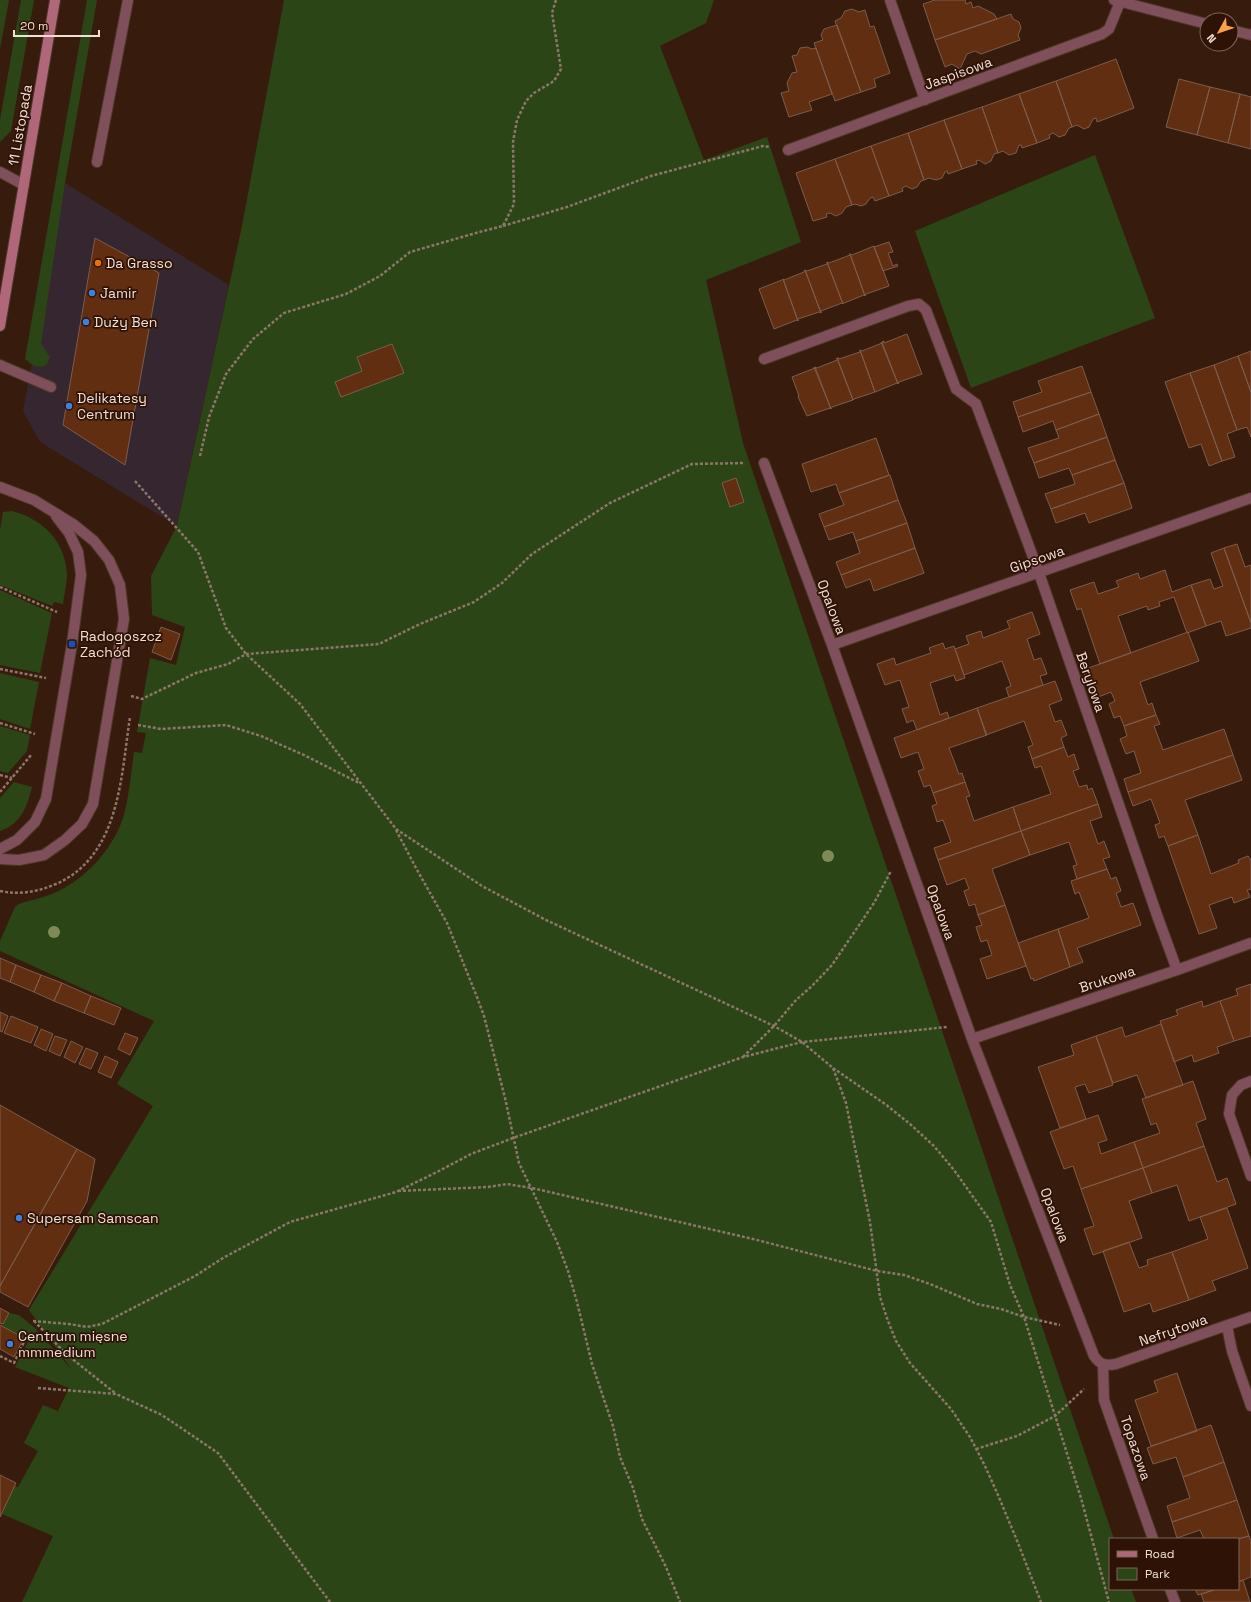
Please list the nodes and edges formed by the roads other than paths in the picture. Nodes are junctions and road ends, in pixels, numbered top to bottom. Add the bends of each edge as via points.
1 (55, 0) edge
2 (128, 0) edge
3 (890, 0) edge
4 (1117, 1) edge
5 (1199, 22) edge
6 (1239, 32) edge
7 (1251, 35) edge
8 (925, 100) junction
9 (788, 150) road end
10 (97, 162) dead end
11 (0, 172) edge
12 (24, 185) junction
13 (0, 326) edge
14 (764, 358) dead end
15 (0, 365) edge
16 (51, 387) dead end
17 (764, 463) road end
18 (0, 487) edge
19 (1251, 498) edge
20 (52, 511) junction
21 (1039, 573) junction
22 (832, 645) junction
23 (0, 849) edge
24 (0, 859) edge
25 (1251, 944) edge
26 (1177, 970) junction
27 (972, 1039) junction
28 (1251, 1081) edge
29 (1251, 1176) edge
30 (1251, 1317) edge
31 (1227, 1326) junction
32 (1103, 1365) junction
33 (1251, 1406) edge
34 (1153, 1538) edge
35 (1170, 1590) edge
36 (1175, 1602) edge

1 - 12 street, 11 Listopada
2 - 10 street
3 - 8 street
4 - 5 street, Jaspisowa
4 - 8 street, Jaspisowa via 1109,29 1102,34
6 - 7 street
8 - 9 street, Jaspisowa
11 - 12 street
12 - 13 street, 11 Listopada
14 - 21 street, Berylowa via 919,304 926,310 956,389 976,404
15 - 16 street
17 - 22 street, Opalowa
18 - 20 street via 34,500
19 - 21 street, Gipsowa
20 - 23 street via 69,533 78,552 81,575 72,644 46,799 35,822 17,840
20 - 24 street via 94,541 109,560 120,585 124,619 92,804 82,824 65,840 44,854 19,860
21 - 22 street, Gipsowa
21 - 26 street, Berylowa
22 - 27 street, Opalowa
25 - 26 street, Brukowa
26 - 27 street, Brukowa
27 - 32 street, Opalowa via 1094,1356
28 - 29 street via 1241,1085 1232,1095 1229,1114
30 - 31 street, Nefrytowa
31 - 32 street, Nefrytowa via 1116,1364
31 - 33 street via 1232,1351
32 - 34 street, Topazowa via 1104,1400
35 - 36 street

